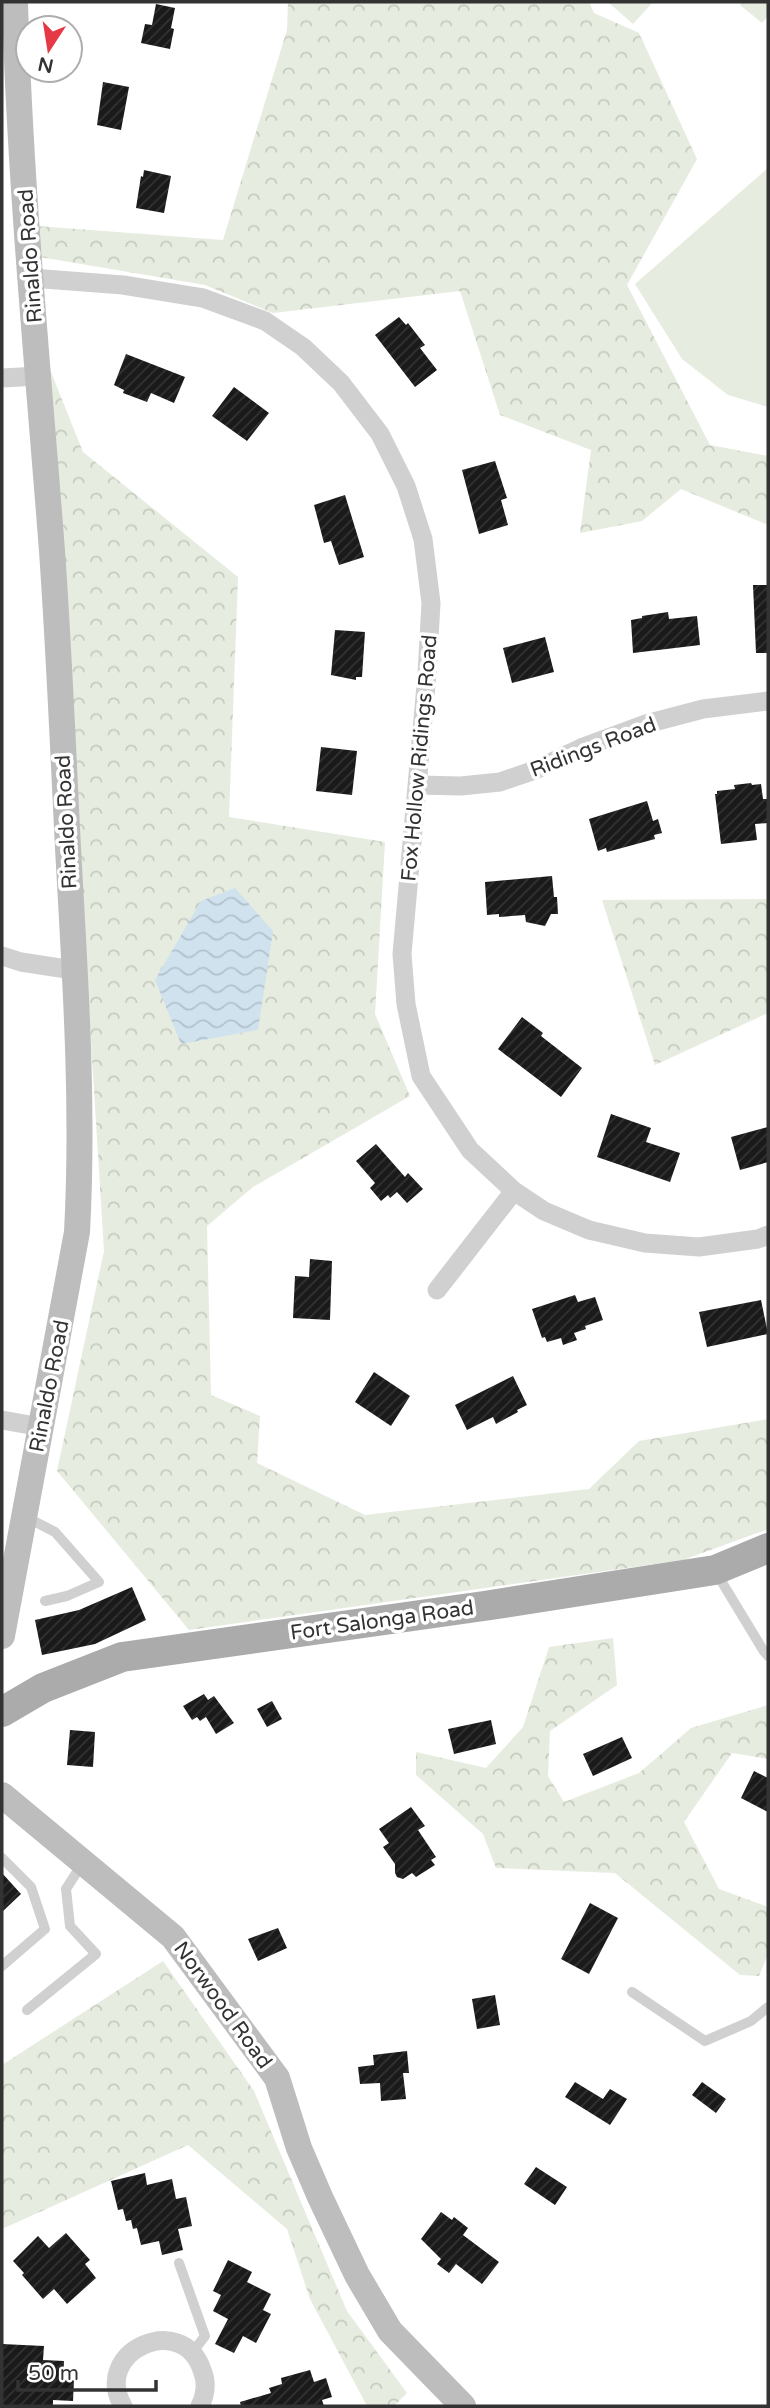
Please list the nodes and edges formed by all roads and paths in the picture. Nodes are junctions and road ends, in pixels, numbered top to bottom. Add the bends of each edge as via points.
1 (11, 17) edge
2 (31, 278) junction
3 (39, 376) junction
4 (2, 378) edge
5 (768, 701) edge
6 (418, 785) junction
7 (2, 956) edge
8 (73, 970) junction
9 (514, 1191) junction
10 (768, 1235) edge
11 (437, 1290) dead end
12 (2, 1420) edge
13 (41, 1427) junction
14 (24, 1516) junction
15 (768, 1548) edge
16 (715, 1570) junction
17 (45, 1601) dead end
18 (4, 1610) edge
19 (2, 1636) edge
20 (768, 1656) edge
21 (2, 1712) edge
22 (2, 1795) edge
23 (2, 1858) edge
24 (83, 1864) junction
25 (2, 1966) edge
26 (632, 1992) dead end
27 (768, 2007) edge
28 (27, 2010) dead end
29 (179, 2263) dead end
30 (192, 2353) junction
31 (122, 2406) edge
32 (200, 2406) edge
33 (463, 2406) edge

1 - 2 street, Rinaldo Road
2 - 3 street, Rinaldo Road
2 - 6 street, Fox Hollow Ridings Road via 123,285 203,298 265,321 303,347 341,383 380,434 406,486 423,539 431,603
3 - 4 street
3 - 8 street, Rinaldo Road
5 - 6 street, Ridings Road via 703,709 646,724 500,782
6 - 9 street, Fox Hollow Ridings Road via 402,954 406,1004 421,1076 470,1150
7 - 8 street
8 - 13 street, Rinaldo Road via 80,1117 77,1231
9 - 10 street, Fox Hollow Ridings Road via 544,1211 589,1230 645,1243 699,1247
9 - 11 street
12 - 13 street
13 - 14 street, Rinaldo Road
14 - 17 lane via 55,1532 99,1582 67,1597
14 - 18 street, Rinaldo Road
15 - 16 main road, Fort Salonga Road
16 - 20 lane
16 - 21 main road, Fort Salonga Road via 122,1657 43,1688
18 - 19 street, Rinaldo Road
22 - 24 street, Norwood Road
23 - 25 lane via 31,1886 45,1929
24 - 28 lane via 66,1889 70,1926 96,1954
24 - 33 street, Norwood Road via 173,1937 277,2078 299,2148 356,2275 390,2331
26 - 27 lane via 705,2041 751,2021
29 - 30 lane via 205,2336
30 - 31 street via 165,2340 136,2348 118,2372 116,2388
30 - 32 street via 205,2377

